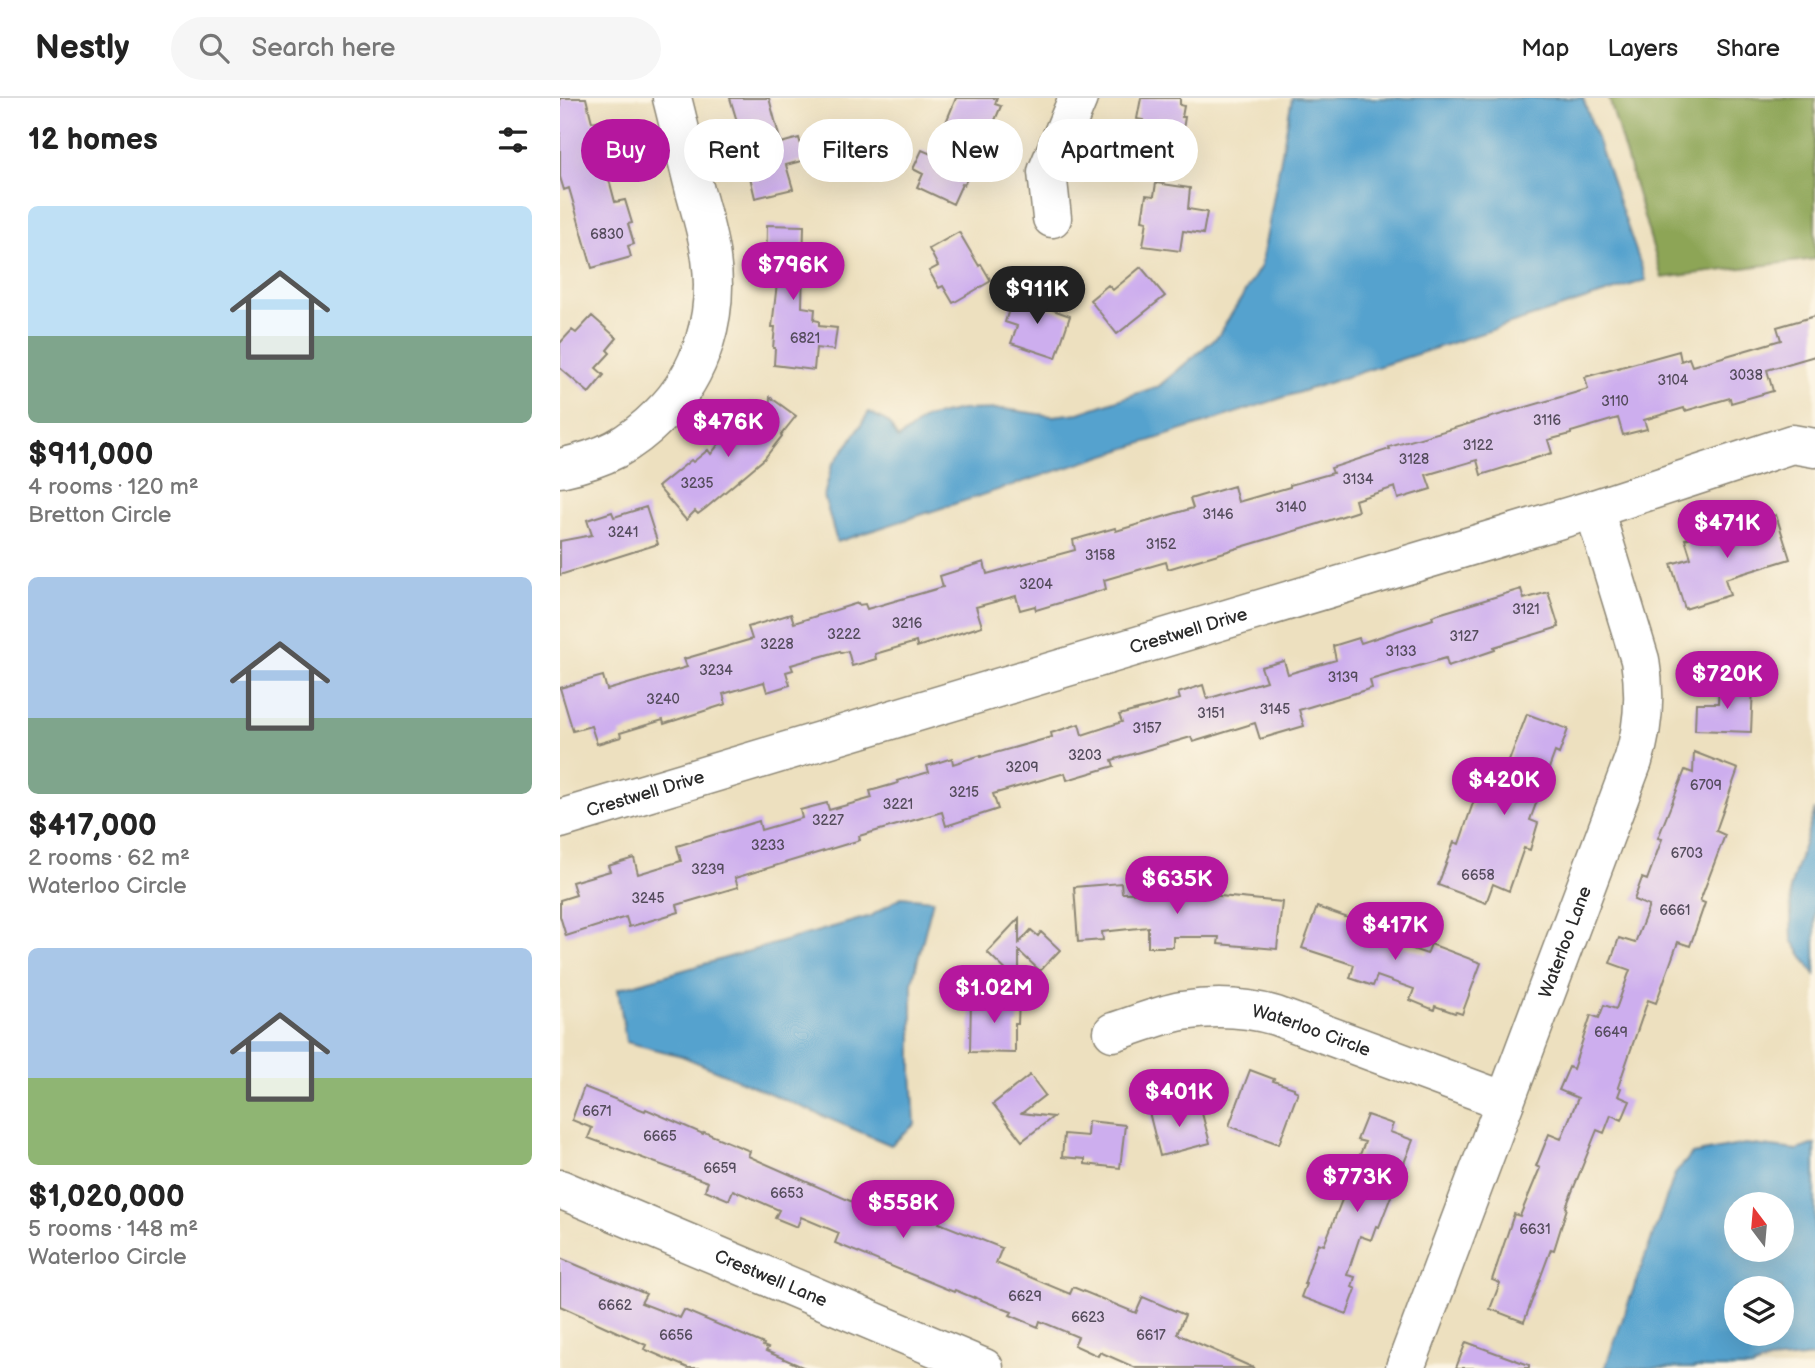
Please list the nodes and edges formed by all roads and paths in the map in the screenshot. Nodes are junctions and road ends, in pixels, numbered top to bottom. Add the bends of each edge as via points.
1 (672, 98) edge
2 (1077, 98) edge
3 (1052, 218) dead end
4 (1815, 448) edge
5 (560, 468) edge
6 (1594, 509) junction
7 (560, 820) edge
8 (1113, 1032) dead end
9 (1505, 1101) junction
10 (560, 1189) edge
11 (984, 1368) edge
12 (1405, 1368) edge

1 - 5 street via 711,256 709,327 686,383 647,428 593,460
2 - 3 street via 1047,172
4 - 6 street, Crestwell Drive via 1792,444
6 - 7 street, Crestwell Drive
6 - 9 street, Waterloo Lane via 1640,660 1642,726 1633,761
8 - 9 street, Waterloo Circle via 1182,1011 1224,1007 1257,1011
9 - 12 street, Waterloo Lane
10 - 11 street, Crestwell Lane

